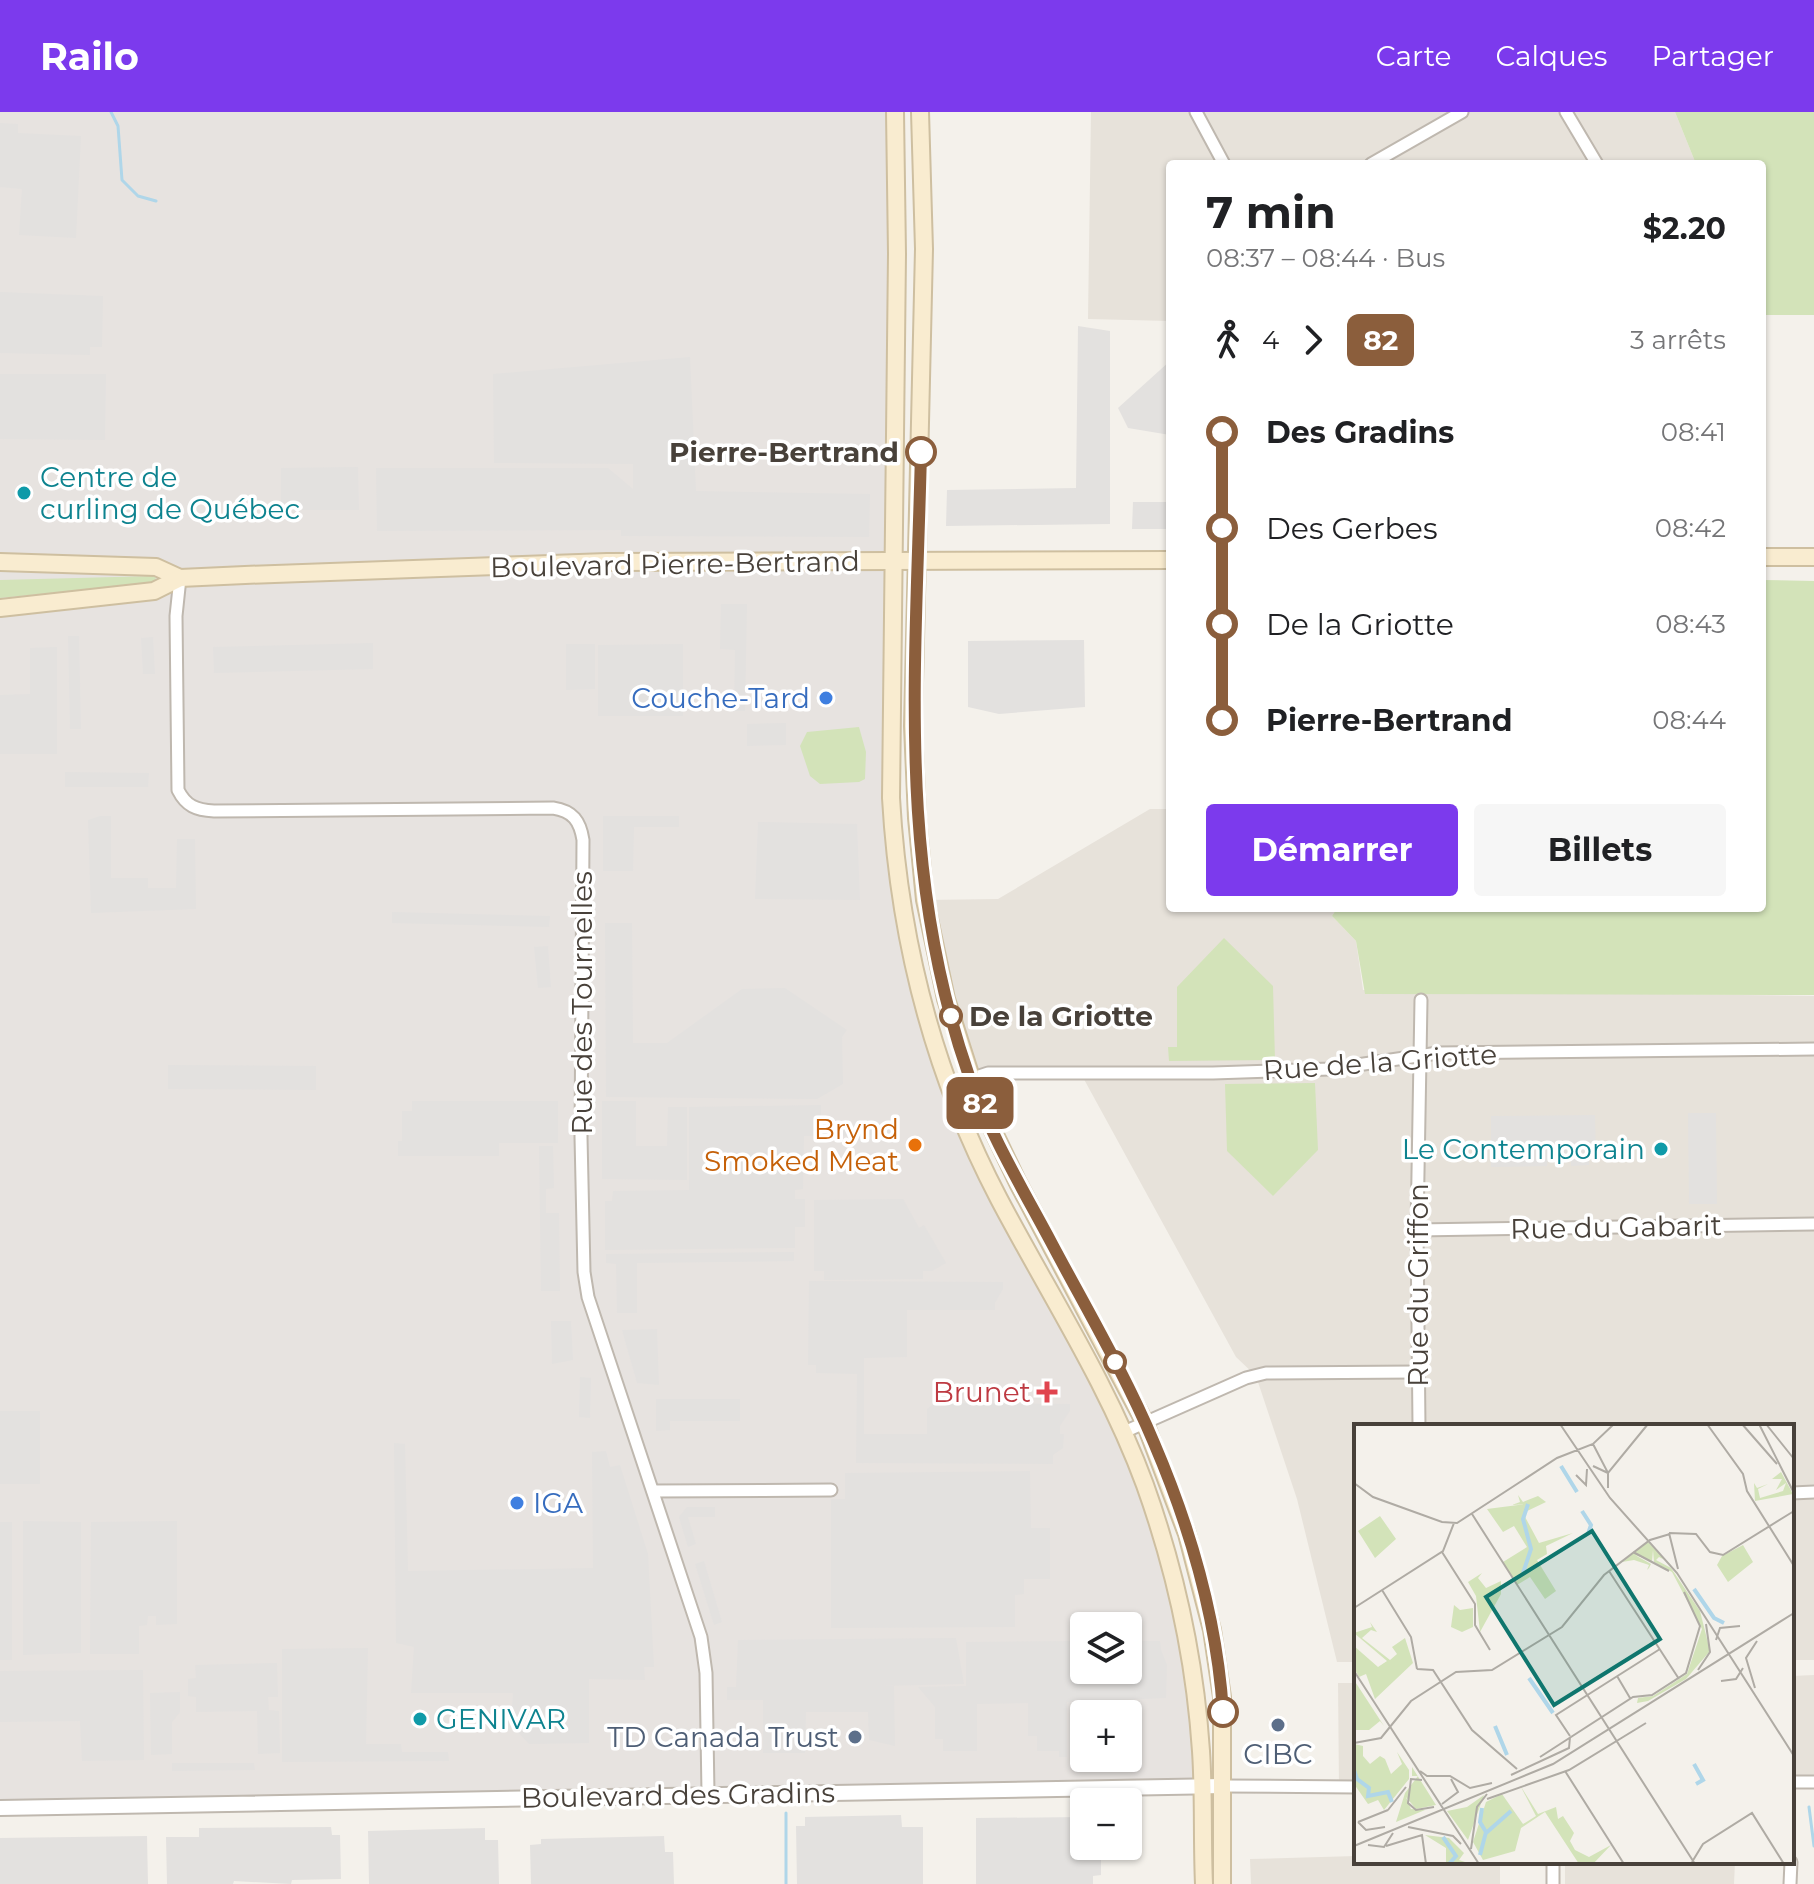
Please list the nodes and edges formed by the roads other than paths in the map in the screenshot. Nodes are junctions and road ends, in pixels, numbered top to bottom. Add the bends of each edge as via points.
1 (895, 112) edge
2 (920, 112) edge
3 (1196, 112) edge
4 (1462, 112) edge
5 (1566, 112) edge
6 (1222, 160) edge
7 (1378, 160) edge
8 (1595, 160) edge
9 (1766, 557) edge
10 (1814, 557) edge
11 (894, 559) junction
12 (919, 560) junction
13 (1166, 560) edge
14 (0, 562) edge
15 (180, 578) junction
16 (0, 608) edge
17 (1421, 1000) dead end
18 (1814, 1049) edge
19 (1421, 1056) junction
20 (970, 1077) junction
21 (949, 1086) junction
22 (1814, 1224) edge
23 (1417, 1230) junction
24 (1417, 1372) junction
25 (1145, 1423) junction
26 (1419, 1424) edge
27 (1124, 1432) junction
28 (831, 1490) dead end
29 (653, 1491) junction
30 (1814, 1492) edge
31 (1794, 1493) edge
32 (1202, 1786) junction
33 (1223, 1786) junction
34 (1354, 1787) edge
35 (708, 1793) junction
36 (0, 1808) edge
37 (1791, 1864) edge
38 (1204, 1884) edge
39 (1222, 1884) edge
40 (1790, 1884) edge

1 - 11 main road
2 - 12 main road via 924,249
3 - 6 street
4 - 7 street
5 - 8 street
9 - 10 main road
11 - 12 main road, Boulevard Pierre-Bertrand
11 - 15 main road, Boulevard Pierre-Bertrand via 607,562
11 - 21 main road via 891,798 896,874 914,966
12 - 13 main road, Boulevard Pierre-Bertrand
12 - 20 main road via 913,726 917,818 932,940
14 - 15 main road, Boulevard Pierre-Bertrand via 156,567
15 - 16 main road, Boulevard Pierre-Bertrand via 154,591
15 - 29 street, Rue des Tournelles via 178,790 192,807 553,808 564,809 581,825 584,1272
17 - 19 street, Rue du Griffon
18 - 19 street, Rue de la Griotte
19 - 20 street, Rue de la Griotte via 1330,1069 993,1072
19 - 23 street, Rue du Griffon
20 - 21 street, Rue de la Griotte
20 - 25 main road via 1018,1183
21 - 27 main road via 999,1199
22 - 23 street, Rue du Gabarit
23 - 24 street, Rue du Griffon
24 - 25 street via 1266,1373
24 - 26 street, Rue du Griffon
25 - 27 street
25 - 33 main road via 1187,1534 1212,1630 1223,1709
27 - 32 main road via 1170,1564 1196,1697
28 - 29 street
29 - 35 street, Rue des Tournelles via 701,1637
30 - 31 street
32 - 33 street, Boulevard des Gradins
32 - 35 street, Boulevard des Gradins
32 - 38 main road
33 - 34 street, Boulevard des Gradins
33 - 39 main road
35 - 36 street, Boulevard des Gradins
37 - 40 street

